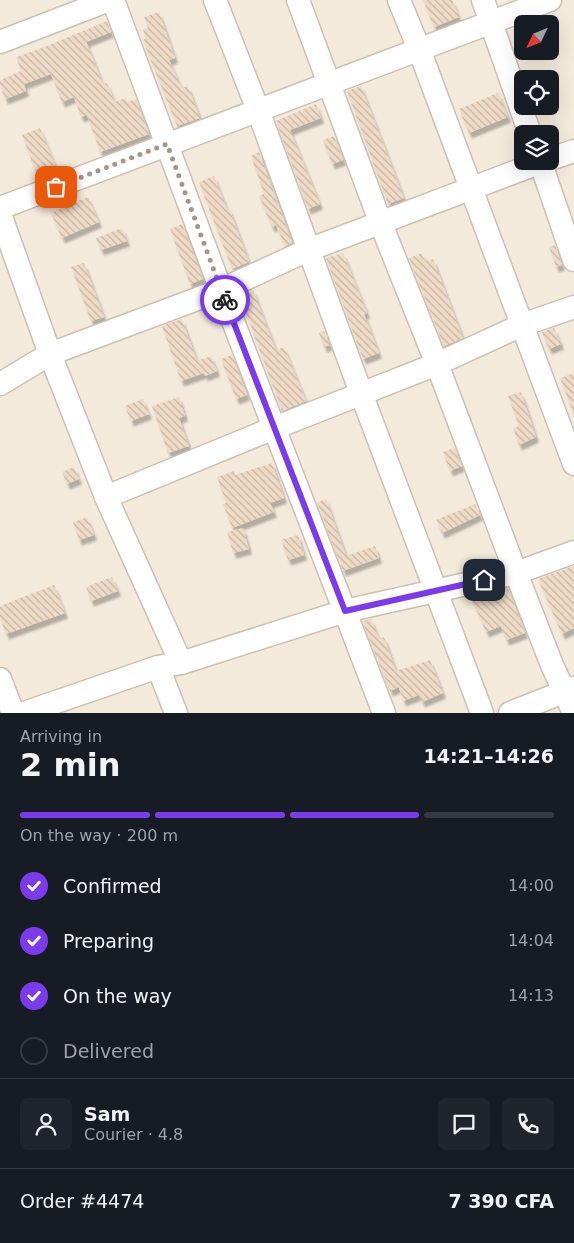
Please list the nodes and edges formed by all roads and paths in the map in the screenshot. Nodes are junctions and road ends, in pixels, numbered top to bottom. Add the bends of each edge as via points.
1 (109, 0) edge
2 (113, 0) edge
3 (215, 0) edge
4 (298, 0) edge
5 (399, 0) edge
6 (483, 0) edge
7 (550, 0) edge
8 (491, 22) junction
9 (0, 42) edge
10 (419, 49) junction
11 (329, 83) junction
12 (258, 110) junction
13 (527, 125) edge
14 (167, 144) junction
15 (574, 150) edge
16 (559, 155) edge
17 (519, 170) edge
18 (546, 170) edge
19 (470, 188) junction
20 (0, 208) edge
21 (0, 214) edge
22 (382, 224) junction
23 (308, 250) junction
24 (574, 260) edge
25 (222, 290) junction
26 (574, 308) edge
27 (522, 326) junction
28 (50, 354) junction
29 (437, 364) junction
30 (0, 384) edge
31 (361, 393) junction
32 (274, 428) junction
33 (574, 464) edge
34 (106, 497) junction
35 (574, 552) edge
36 (516, 573) junction
37 (436, 592) junction
38 (345, 611) junction
39 (181, 663) junction
40 (158, 667) junction
41 (0, 680) edge
42 (569, 690) edge
43 (13, 713) edge
44 (24, 713) edge
45 (176, 713) edge
46 (384, 713) edge
47 (482, 713) edge
48 (510, 713) edge
49 (574, 713) edge

1 - 9 street
2 - 14 street
3 - 12 street
4 - 11 street
5 - 10 street
6 - 8 street
7 - 8 street
8 - 10 street
8 - 13 street
10 - 11 street
10 - 19 street
11 - 12 street
11 - 22 street
12 - 14 street
12 - 23 street
14 - 20 street
14 - 25 street
15 - 16 street
17 - 19 street
18 - 24 street
19 - 22 street
19 - 27 street
21 - 28 street
22 - 23 street
22 - 29 street
23 - 25 street
23 - 31 street
25 - 28 street
25 - 32 street
26 - 27 street
27 - 29 street
27 - 33 street
28 - 30 street
28 - 34 street
29 - 31 street
29 - 36 street
31 - 32 street
31 - 37 street
32 - 34 street
32 - 38 street
34 - 39 street
35 - 36 street
36 - 37 street
36 - 42 street
37 - 38 street
37 - 47 street
38 - 39 street
38 - 46 street
39 - 40 street
40 - 44 street
40 - 45 street
41 - 43 street
42 - 48 street
42 - 49 street

